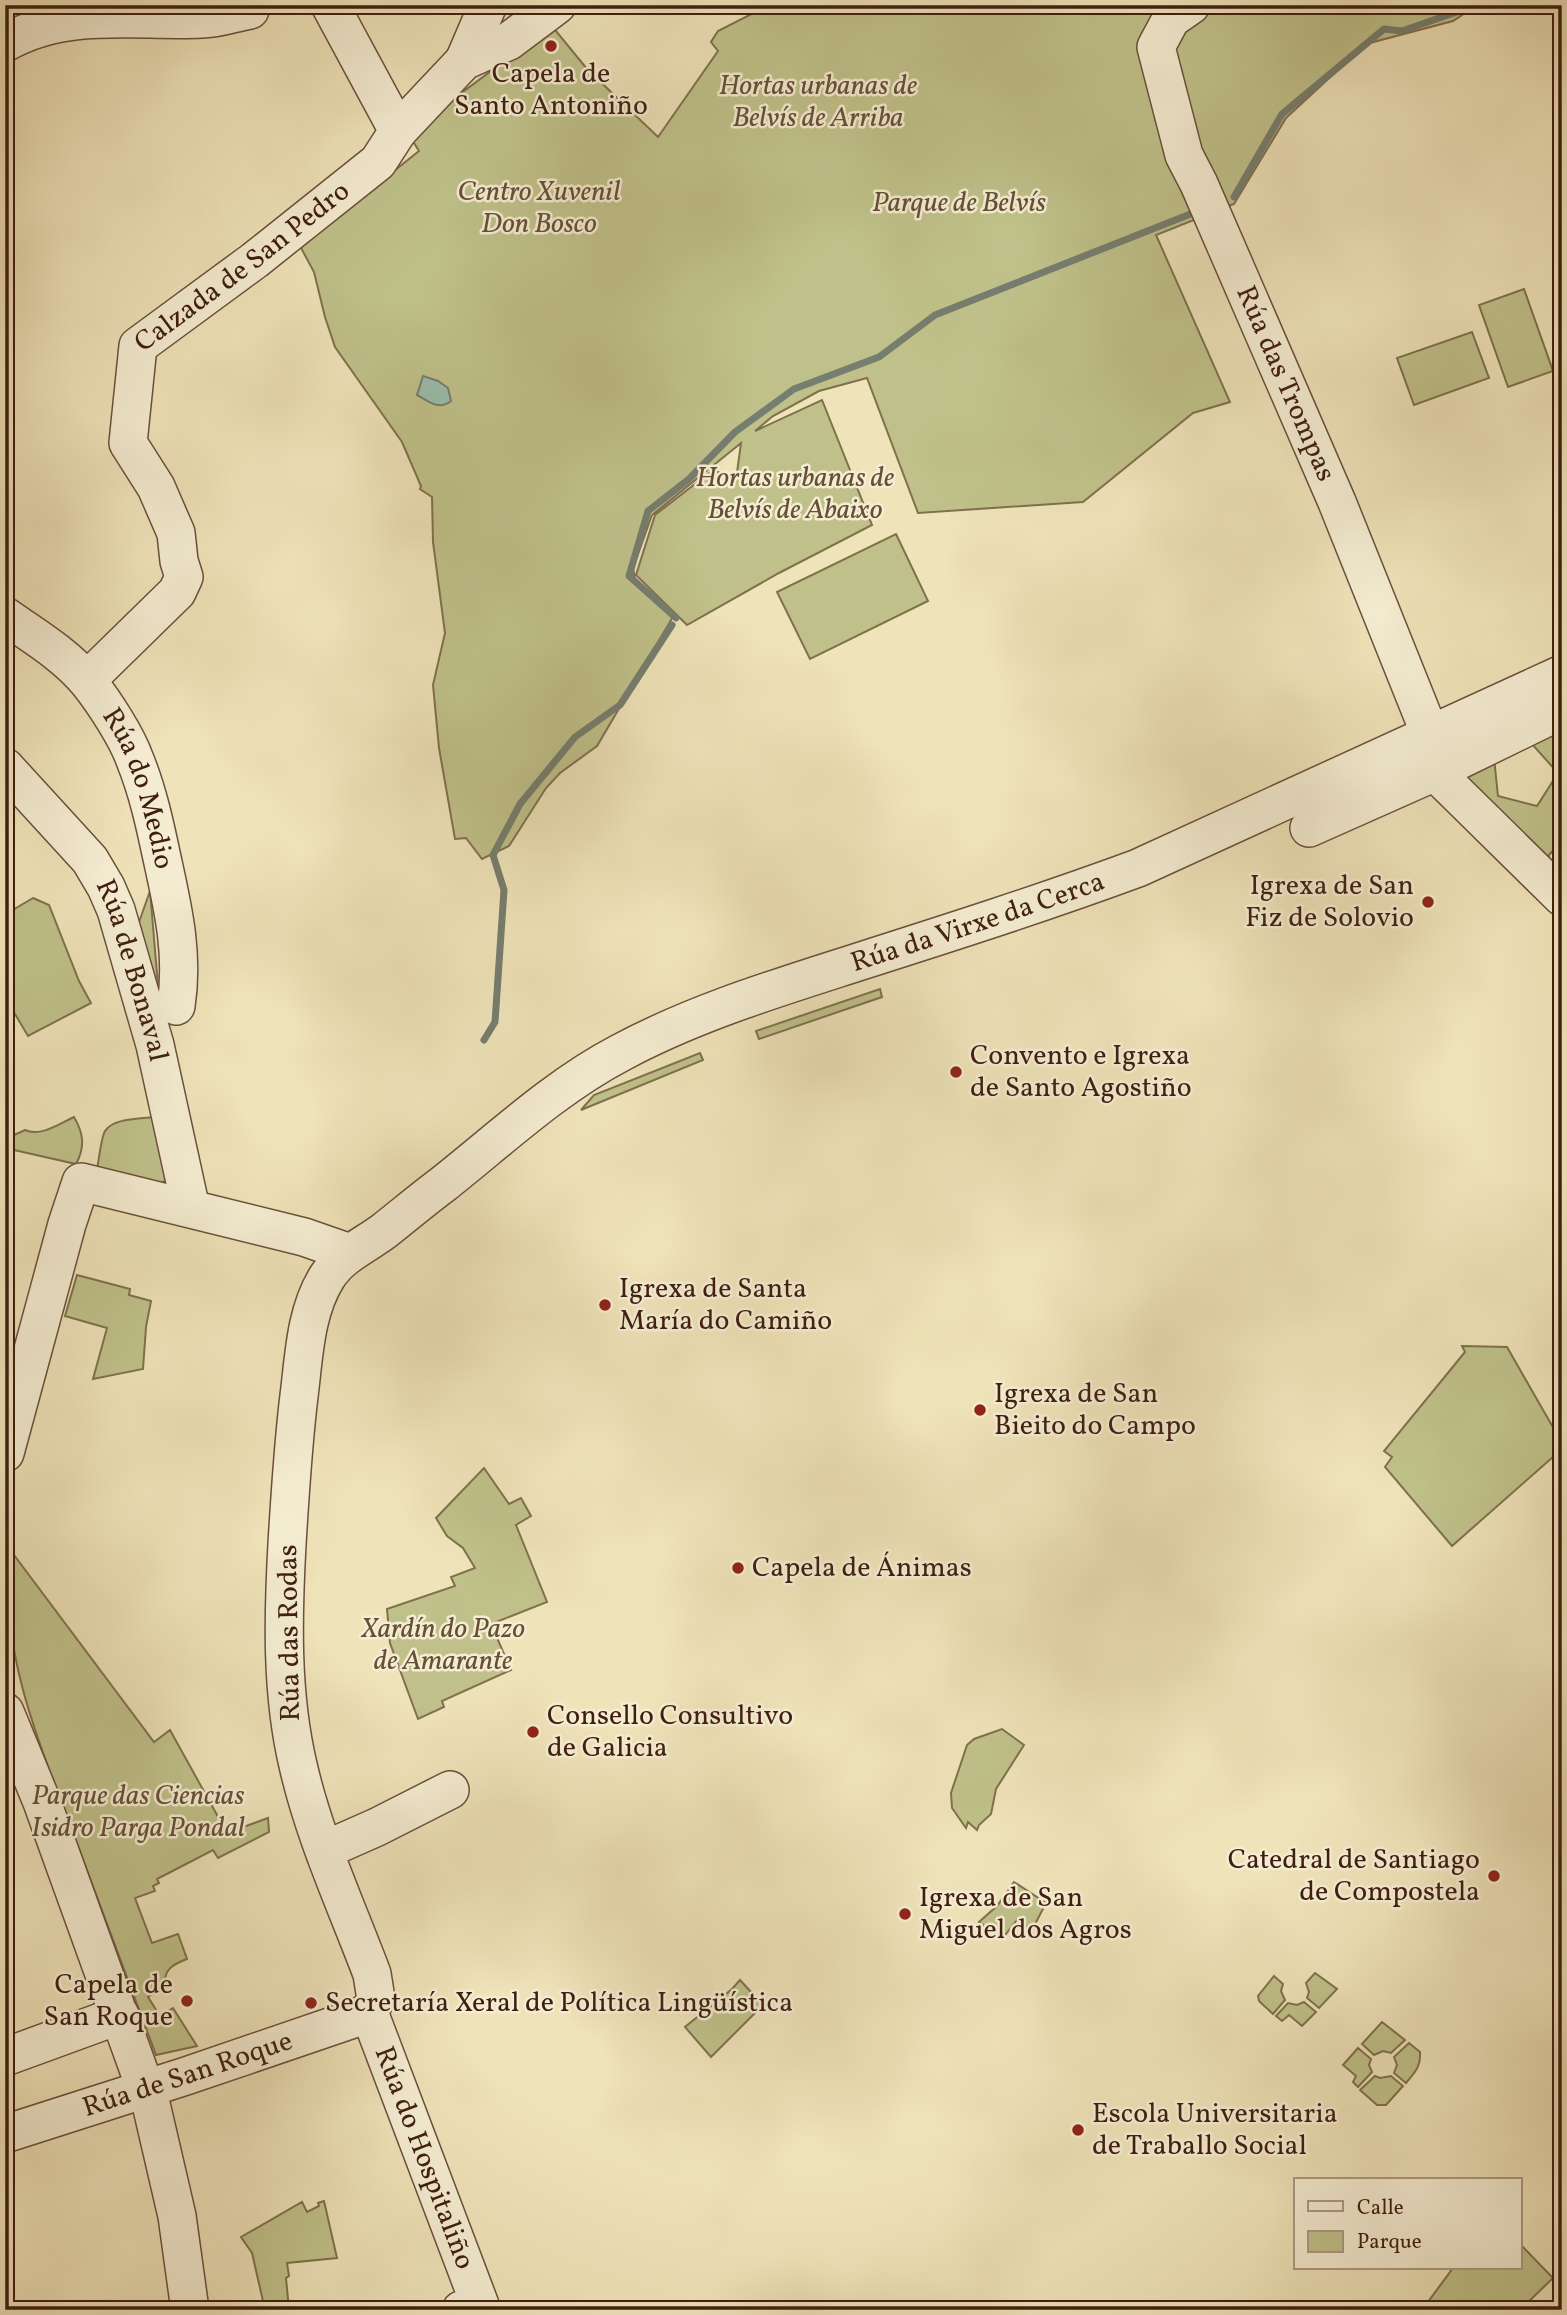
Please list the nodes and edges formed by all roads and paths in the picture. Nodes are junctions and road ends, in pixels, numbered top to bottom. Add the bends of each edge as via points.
1 (330, 5) edge
2 (488, 5) edge
3 (557, 5) edge
4 (1191, 5) edge
5 (250, 10) dead end
6 (5, 43) edge
7 (464, 61) junction
8 (398, 131) junction
9 (5, 616) edge
10 (1562, 674) edge
11 (87, 680) junction
12 (1562, 710) edge
13 (1430, 734) junction
14 (5, 767) edge
15 (1435, 772) junction
16 (1309, 828) dead end
17 (1562, 897) edge
18 (176, 1006) dead end
19 (188, 1207) junction
20 (350, 1253) junction
21 (5, 1453) edge
22 (5, 1712) edge
23 (445, 1792) dead end
24 (325, 1850) junction
25 (369, 2012) junction
26 (120, 2015) junction
27 (5, 2057) edge
28 (146, 2089) junction
29 (5, 2134) edge
30 (470, 2307) edge
31 (190, 2310) edge

1 - 8 street
2 - 7 street
3 - 7 street via 509,41
4 - 13 street, Rúa das Trompas via 1171,19 1156,47 1184,155 1337,502
5 - 6 street via 205,20 92,18 61,22
7 - 8 street, Calzada de San Pedro
8 - 11 street, Calzada de San Pedro via 378,162 138,346 128,443 156,487 176,533 184,577 177,592
9 - 11 street, Rúa do Medio via 46,643
10 - 13 street, Rúa da Virxe da Cerca
11 - 18 street, Rúa do Medio via 134,757 154,823 178,933
12 - 15 street
13 - 20 street, Rúa da Virxe da Cerca via 1138,868 681,1024 603,1062
14 - 19 street, Rúa de Bonaval via 90,860 116,910 155,1045
15 - 16 street
15 - 17 street
19 - 20 street
19 - 21 street via 81,1182
20 - 24 street, Rúa das Rodas via 321,1287 308,1331 293,1455 285,1583 291,1731 304,1791
22 - 26 street
23 - 24 street
24 - 25 street, Rúa das Rodas via 372,1974 376,2000
25 - 28 street, Rúa de San Roque
25 - 30 street, Rúa do Hospitaliño
26 - 27 street
26 - 28 street
28 - 29 street, Rúa de San Roque
28 - 31 street via 177,2216

